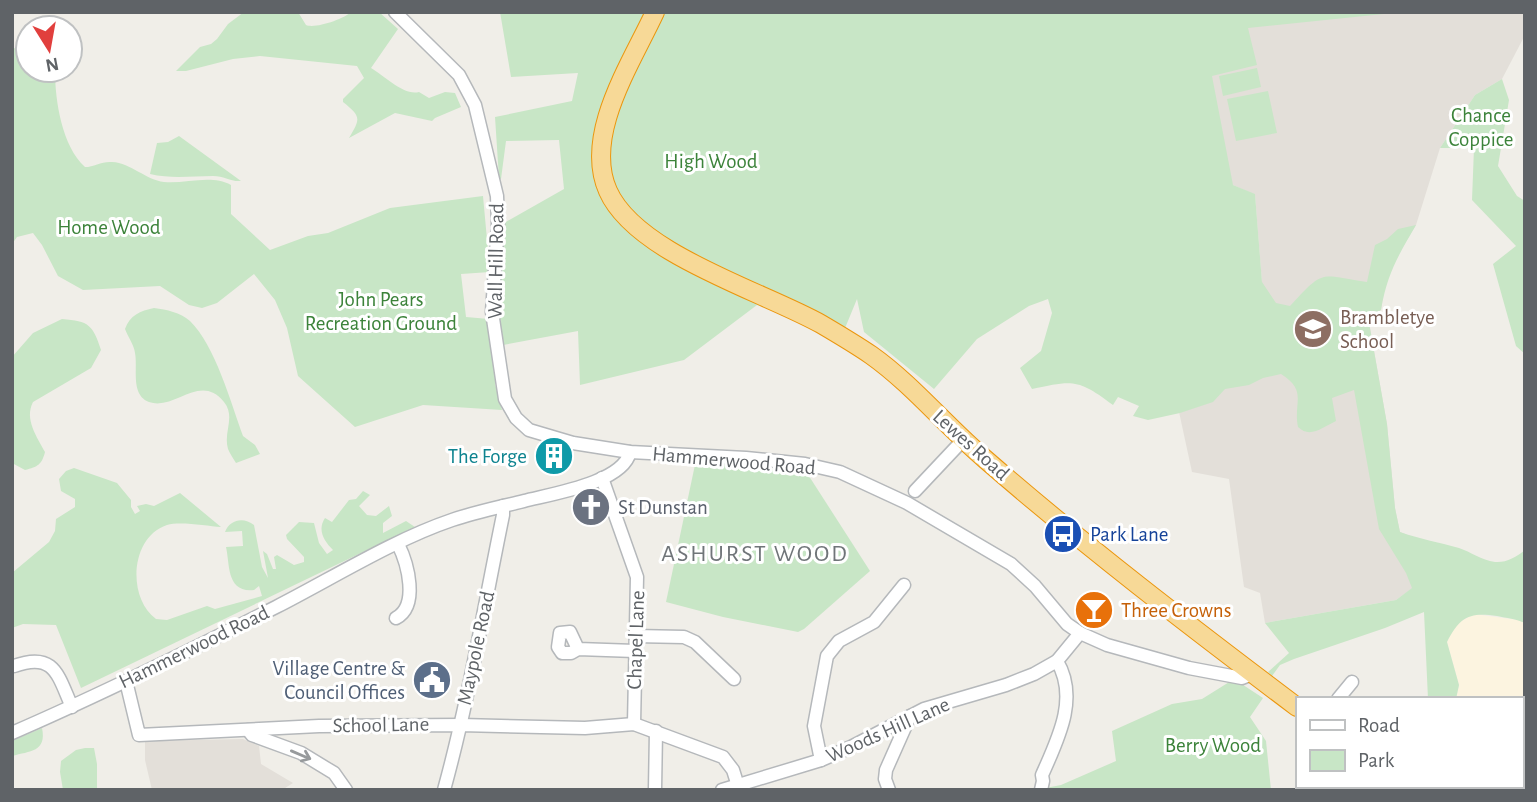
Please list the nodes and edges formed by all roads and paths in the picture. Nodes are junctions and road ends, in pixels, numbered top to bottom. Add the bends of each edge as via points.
1 (395, 12) edge
2 (654, 12) edge
3 (963, 440) junction
4 (630, 452) junction
5 (602, 478) junction
6 (915, 491) junction
7 (894, 497) junction
8 (503, 506) junction
9 (916, 509) junction
10 (398, 544) junction
11 (904, 585) dead end
12 (396, 618) dead end
13 (1080, 633) junction
14 (635, 636) junction
15 (578, 649) dead end
16 (635, 651) junction
17 (1057, 661) junction
18 (14, 666) dead end
19 (1252, 674) junction
20 (734, 679) dead end
21 (125, 681) junction
22 (1352, 682) dead end
23 (1340, 697) edge
24 (1296, 706) edge
25 (72, 707) junction
26 (910, 716) junction
27 (634, 724) junction
28 (461, 725) junction
29 (248, 730) junction
30 (656, 731) junction
31 (12, 733) edge
32 (821, 760) junction
33 (738, 786) junction
34 (346, 790) edge
35 (444, 790) edge
36 (654, 790) edge
37 (722, 790) edge
38 (889, 790) edge
39 (1041, 790) edge

1 - 4 street, Wall Hill Road via 459,75 475,105 497,197 492,312 510,410 538,434
2 - 3 highway, Lewes Road via 606,118 599,159 608,191 623,217 656,244 820,324 872,355
3 - 6 street
3 - 19 highway, Lewes Road
4 - 5 street, Hammerwood Road via 619,470
4 - 7 street, Hammerwood Road via 805,464 840,472
5 - 8 street, Hammerwood Road
5 - 14 street, Chapel Lane via 637,577
6 - 7 street
6 - 9 street
7 - 9 street, Hammerwood Road
8 - 10 street, Hammerwood Road via 451,520
8 - 28 street, Maypole Road
9 - 13 street, Hammerwood Road via 1011,564
10 - 12 street via 407,564 409,604
10 - 21 street, Hammerwood Road
11 - 32 street via 874,622 839,641 827,656 814,726
13 - 17 street, Woods Hill Lane
13 - 19 street, Hammerwood Road via 1189,668 1242,678
14 - 16 street, Chapel Lane
14 - 20 street via 684,637
15 - 16 street
16 - 27 street, Chapel Lane
17 - 26 street, Woods Hill Lane via 1006,685
17 - 39 street via 1063,671 1066,717 1042,775
18 - 25 street via 31,660 50,666 52,679
19 - 24 highway, Lewes Road
21 - 25 street, Hammerwood Road
21 - 29 street, School Lane via 139,735
22 - 23 street
25 - 31 street, Hammerwood Road
26 - 32 street, Woods Hill Lane
26 - 38 street via 886,770
27 - 28 street, School Lane via 585,728
27 - 30 street, School Lane
28 - 29 street, School Lane
28 - 35 street, Maypole Road
29 -> 34 street via 334,772
30 - 33 street, School Lane via 723,757
30 - 36 street
32 - 33 street, Woods Hill Lane
33 - 37 street, Woods Hill Lane

